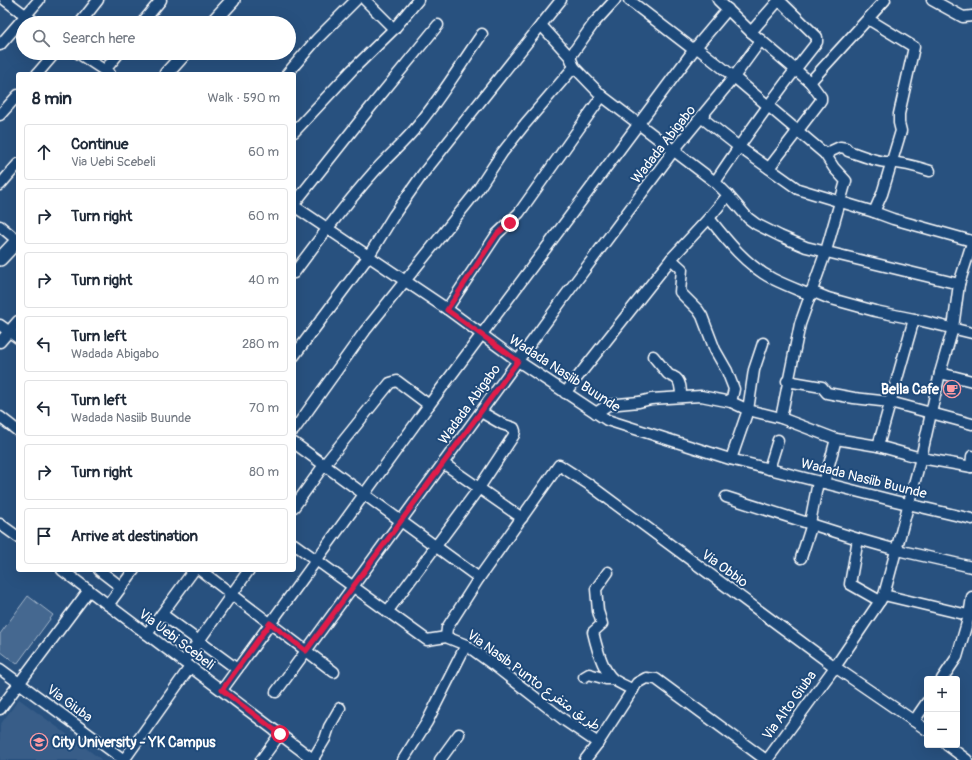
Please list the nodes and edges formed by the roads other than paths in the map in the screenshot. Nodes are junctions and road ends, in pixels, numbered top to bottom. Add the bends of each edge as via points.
1 (5, 0) edge
2 (39, 0) edge
3 (98, 0) edge
4 (160, 0) edge
5 (233, 0) edge
6 (356, 0) edge
7 (365, 0) edge
8 (418, 0) edge
9 (561, 0) edge
10 (615, 0) edge
11 (630, 0) edge
12 (718, 0) edge
13 (779, 0) edge
14 (885, 0) edge
15 (932, 0) edge
16 (728, 9) junction
17 (26, 15) joint
18 (85, 16) edge
19 (147, 16) edge
20 (218, 16) edge
21 (972, 16) edge
22 (868, 19) junction
23 (438, 25) dead end
24 (541, 25) junction
25 (16, 27) edge
26 (394, 29) junction
27 (751, 32) junction
28 (482, 34) dead end
29 (761, 40) junction
30 (0, 45) edge
31 (695, 49) junction
32 (570, 57) junction
33 (49, 60) edge
34 (87, 60) edge
35 (113, 60) edge
36 (179, 60) edge
37 (574, 67) junction
38 (795, 70) junction
39 (38, 72) edge
40 (103, 72) edge
41 (168, 72) edge
42 (289, 72) edge
43 (734, 77) junction
44 (810, 82) junction
45 (602, 96) junction
46 (16, 97) edge
47 (768, 107) junction
48 (0, 115) edge
49 (701, 117) junction
50 (639, 123) junction
51 (296, 130) edge
52 (797, 131) junction
53 (739, 147) junction
54 (674, 150) junction
55 (825, 154) junction
56 (892, 161) junction
57 (16, 166) edge
58 (769, 168) junction
59 (930, 171) dead end
60 (715, 182) junction
61 (0, 185) edge
62 (728, 194) junction
63 (296, 202) edge
64 (840, 202) junction
65 (296, 206) edge
66 (874, 212) junction
67 (708, 218) junction
68 (0, 226) edge
69 (327, 229) junction
70 (16, 238) edge
71 (16, 242) edge
72 (972, 242) edge
73 (826, 251) junction
74 (368, 257) junction
75 (671, 258) junction
76 (0, 259) edge
77 (968, 268) edge
78 (296, 270) edge
79 (404, 282) junction
80 (959, 284) junction
81 (811, 293) junction
82 (447, 310) junction
83 (914, 319) junction
84 (16, 323) edge
85 (0, 325) edge
86 (952, 328) junction
87 (9, 332) junction
88 (972, 333) edge
89 (482, 335) junction
90 (16, 337) edge
91 (0, 342) edge
92 (763, 342) dead end
93 (296, 353) edge
94 (654, 356) dead end
95 (518, 361) junction
96 (940, 373) junction
97 (788, 381) junction
98 (972, 381) edge
99 (565, 393) junction
100 (681, 396) junction
101 (731, 402) junction
102 (890, 402) junction
103 (429, 404) junction
104 (748, 410) junction
105 (481, 412) junction
106 (596, 413) junction
107 (931, 413) junction
108 (0, 417) edge
109 (781, 418) junction
110 (972, 424) edge
111 (296, 427) edge
112 (16, 429) edge
113 (836, 439) junction
114 (778, 440) dead end
115 (296, 444) edge
116 (878, 446) junction
117 (972, 456) edge
118 (921, 458) junction
119 (731, 460) junction
120 (443, 463) junction
121 (324, 465) junction
122 (971, 467) edge
123 (769, 469) junction
124 (821, 482) junction
125 (479, 488) junction
126 (364, 494) junction
127 (726, 497) dead end
128 (296, 504) edge
129 (908, 504) junction
130 (522, 518) junction
131 (972, 519) edge
132 (401, 521) junction
133 (0, 524) edge
134 (811, 524) junction
135 (16, 536) edge
136 (858, 539) junction
137 (296, 546) edge
138 (435, 546) junction
139 (896, 550) junction
140 (801, 558) dead end
141 (316, 561) junction
142 (972, 566) edge
143 (102, 572) edge
144 (132, 572) edge
145 (193, 572) edge
146 (203, 572) edge
147 (248, 572) edge
148 (608, 572) dead end
149 (74, 574) edge
150 (479, 578) junction
151 (121, 587) junction
152 (353, 587) junction
153 (89, 590) junction
154 (232, 594) junction
155 (972, 597) edge
156 (882, 598) junction
157 (108, 605) junction
158 (387, 612) junction
159 (162, 614) junction
160 (970, 616) edge
161 (270, 623) junction
162 (147, 634) junction
163 (446, 637) junction
164 (198, 641) junction
165 (466, 645) junction
166 (306, 651) junction
167 (187, 664) junction
168 (835, 667) junction
169 (0, 668) edge
170 (237, 670) junction
171 (334, 672) dead end
172 (944, 676) edge
173 (584, 677) dead end
174 (612, 678) junction
175 (20, 683) junction
176 (222, 690) junction
177 (633, 690) junction
178 (276, 692) dead end
179 (924, 706) edge
180 (340, 708) dead end
181 (0, 710) edge
182 (914, 721) junction
183 (924, 728) edge
184 (280, 734) junction
185 (459, 734) dead end
186 (598, 743) junction
187 (951, 748) edge
188 (314, 759) edge
189 (124, 760) edge
190 (261, 760) edge
191 (403, 760) edge
192 (440, 760) edge
193 (585, 760) edge
194 (766, 760) edge
195 (967, 760) edge

1 - 17 street
2 - 17 street
3 - 18 street
4 - 19 street
5 - 20 main road
6 - 42 street
7 - 26 street
8 - 26 street
9 - 24 street
10 - 32 street via 594,23
11 - 31 street
12 - 16 street
13 - 27 street
13 - 38 street via 818,39
14 - 22 street
15 - 21 street via 963,17
16 - 27 street
16 - 31 street
22 - 44 street
22 - 56 street via 914,47 900,114 901,131
23 - 63 street
24 - 32 street
24 - 74 street via 422,175
25 - 30 street
26 - 51 street
27 - 29 street
28 - 69 street via 418,126 374,172
29 - 38 street
29 - 43 street, Wadada Abigabo
31 - 43 street
31 - 50 street
32 - 37 street
33 - 39 street
34 - 40 street
35 - 40 street
36 - 41 main road
37 - 45 street
37 - 79 street via 502,153 477,190
38 - 44 street
38 - 47 street
43 - 47 street
43 - 49 street, Wadada Abigabo
44 - 52 street via 821,100
45 - 50 street
45 - 82 street via 519,213 497,234
46 - 48 street
47 - 52 street
47 - 53 street
49 - 53 street
49 - 54 street, Wadada Abigabo
50 - 54 street
50 - 89 street
52 - 55 street
52 - 58 street
53 - 58 street
53 - 60 street
54 - 60 street
54 - 95 street, Wadada Abigabo
55 - 56 street via 840,147 857,154
55 - 64 street via 846,182
56 - 59 street
56 - 66 street
57 - 61 street
58 - 64 street via 798,189
60 - 62 street
62 - 67 street
62 - 73 street via 756,224 806,247
64 - 66 street
64 - 73 street
65 - 69 street, Wadada Nasiib Buunde
66 - 72 street
67 - 75 street
67 - 81 street via 729,244 751,264 773,279
68 - 70 street
69 - 74 street, Wadada Nasiib Buunde
69 - 78 street
71 - 76 main road
72 - 77 street, Via Alto Giuba
73 - 80 street
73 - 81 street
74 - 79 street, Wadada Nasiib Buunde
74 - 93 street
75 - 99 street
75 - 101 street via 682,269 680,292 702,316 715,350 732,382 734,389
77 - 80 street, Via Alto Giuba
79 - 82 street, Wadada Nasiib Buunde
79 - 111 street via 365,331
80 - 86 street, Via Alto Giuba
81 - 83 street
81 - 97 street via 800,324
82 - 89 street, Wadada Nasiib Buunde
83 - 86 street
83 - 102 street
84 - 87 street
85 - 87 street
86 - 88 street
86 - 96 street, Via Alto Giuba
87 - 90 street
87 - 91 street
89 - 95 street, Wadada Nasiib Buunde
89 - 103 street
92 - 104 street via 754,370
94 - 100 street via 668,374 678,381
95 - 99 street, Wadada Nasiib Buunde
95 - 105 street, Wadada Abigabo
96 - 98 street
96 - 107 street, Via Alto Giuba
97 - 102 street via 822,387 827,393
97 - 109 street
99 - 106 street, Wadada Nasiib Buunde
100 - 101 street via 701,396
100 - 106 street via 608,405
101 - 104 street
102 - 107 street
102 - 116 street
103 - 121 street via 397,381 390,383
103 - 126 street
104 - 109 street
104 - 119 street
105 - 120 street, Wadada Abigabo
105 - 125 street via 514,428 515,431
106 - 119 street, Wadada Nasiib Buunde via 607,420
107 - 110 street
107 - 118 street, Via Alto Giuba
108 - 112 street
109 - 113 street
113 - 116 street
113 - 124 street
114 - 123 street
115 - 121 street
116 - 118 street
117 - 122 street
118 - 122 street
118 - 129 street, Via Alto Giuba
119 - 123 street, Wadada Nasiib Buunde
120 - 125 street
120 - 132 street, Wadada Abigabo
121 - 126 street
121 - 128 street
123 - 124 street, Wadada Nasiib Buunde
124 - 129 street, Wadada Nasiib Buunde
124 - 134 street
125 - 130 street
125 - 138 street
126 - 132 street
126 - 141 street
127 - 134 street
129 - 131 street, Wadada Nasiib Buunde
129 - 139 street, Via Alto Giuba
130 - 150 street
130 - 168 street, Via Obbio via 559,465 587,483
132 - 138 street
132 - 152 street, Wadada Abigabo
133 - 135 street
134 - 136 street
134 - 140 street
136 - 139 street
136 - 156 street via 850,584
137 - 141 street, Via Nasib Punto طريق متفرع
138 - 150 street
138 - 158 street
139 - 142 street
139 - 156 street, Via Alto Giuba
141 - 152 street, Via Nasib Punto طريق متفرع
141 - 161 street
143 - 151 street
144 - 151 street
145 - 159 street
146 - 154 street
147 - 154 street
148 - 174 street via 596,589 602,624 593,632 602,661
149 - 153 street, Via Uebi Scebeli
150 - 163 street via 446,628
151 - 157 street
152 - 158 street, Via Nasib Punto طريق متفرع
152 - 166 street, Wadada Abigabo
153 - 157 street, Via Uebi Scebeli
153 - 175 street
154 - 161 street
154 - 164 street
155 - 160 street
156 - 160 street
156 - 168 street, Via Alto Giuba
157 - 162 street, Via Uebi Scebeli
158 - 163 street, Via Nasib Punto طريق متفرع via 427,640
159 - 162 street
159 - 164 street
160 - 172 street via 957,657
161 - 166 street
161 - 170 street
162 - 167 street, Via Uebi Scebeli
163 - 165 street, Via Nasib Punto طريق متفرع
164 - 167 street
164 - 170 street
165 - 186 street, Via Nasib Punto طريق متفرع
165 - 191 street via 427,722
166 - 171 street
166 - 178 street, Wadada Abigabo
167 - 176 street, Via Uebi Scebeli
167 - 189 street
168 - 182 street, Via Obbio
168 - 194 street, Via Alto Giuba
169 - 175 street, Via Giuba
170 - 176 street
173 - 174 street via 589,674 606,679
174 - 177 street
175 - 181 street
175 - 189 street, Via Giuba
176 - 184 street, Via Uebi Scebeli
177 - 186 street
177 - 194 street via 637,683 646,678 656,679
179 - 182 street
180 - 188 street
182 - 183 street, Via Obbio
184 - 188 street, Via Uebi Scebeli
184 - 190 street
185 - 192 street
186 - 193 street
187 - 195 street

